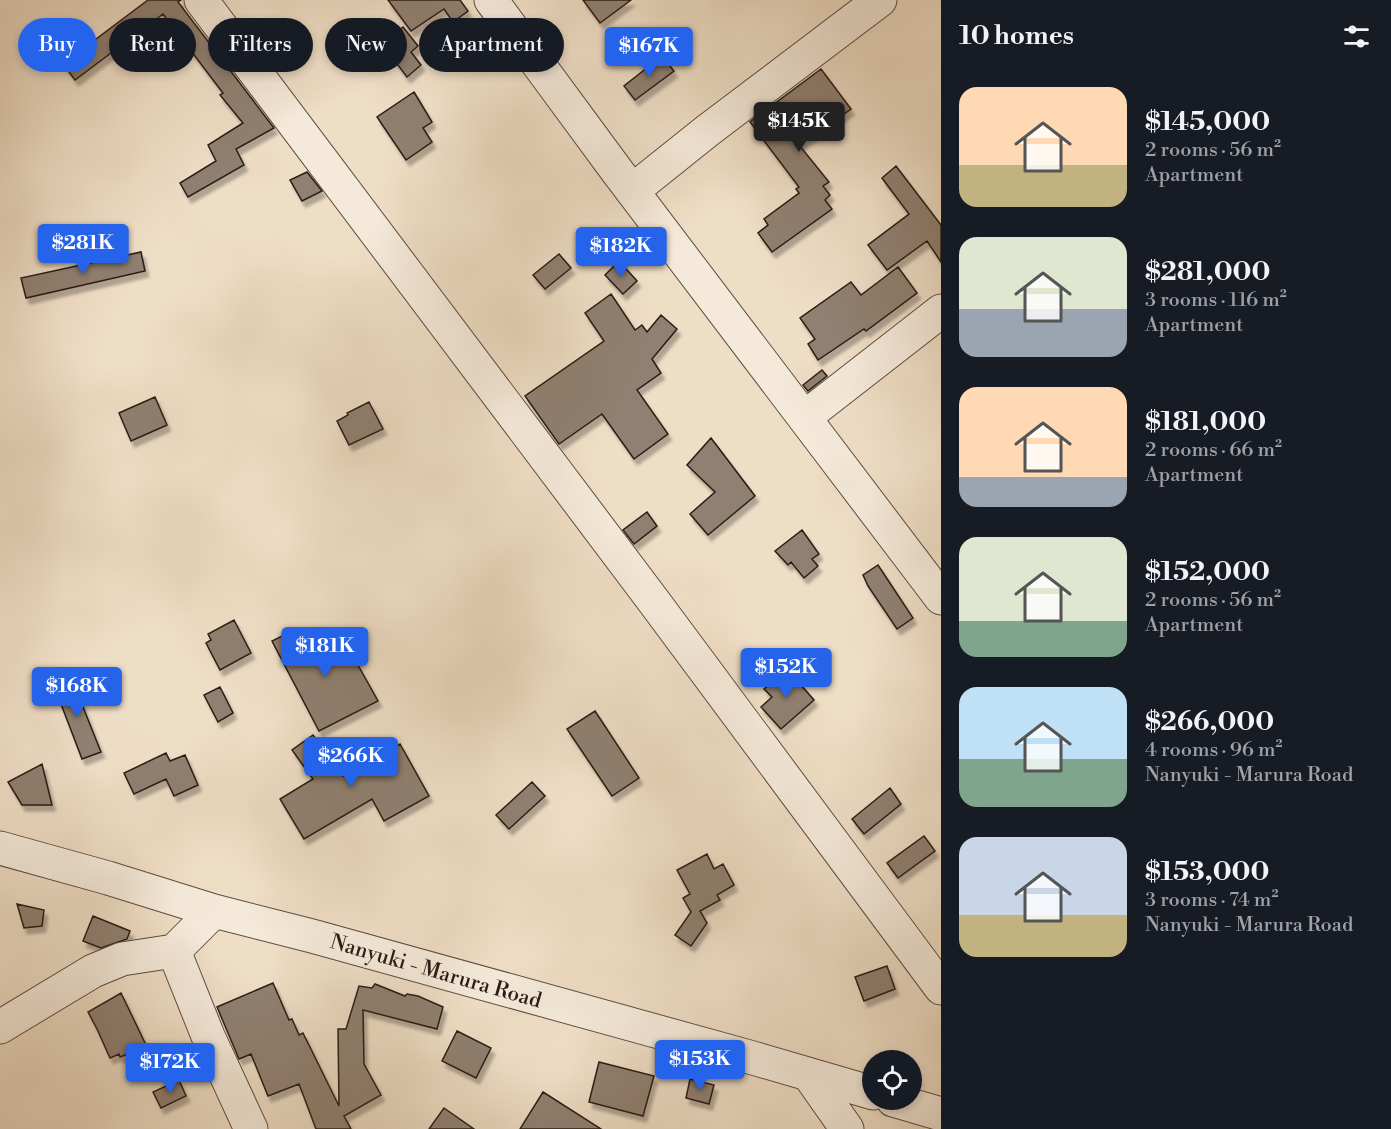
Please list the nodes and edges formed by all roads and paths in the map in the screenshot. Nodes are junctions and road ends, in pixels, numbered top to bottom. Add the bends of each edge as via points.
1 (201, 0) edge
2 (491, 0) edge
3 (880, 0) edge
4 (632, 190) junction
5 (941, 311) edge
6 (805, 417) junction
7 (941, 598) edge
8 (0, 848) edge
9 (214, 911) junction
10 (174, 951) junction
11 (941, 988) edge
12 (0, 1027) edge
13 (809, 1075) junction
14 (862, 1090) edge
15 (922, 1108) edge
16 (941, 1114) edge
17 (252, 1129) edge
18 (847, 1129) edge

1 - 11 street
2 - 4 street
3 - 4 street
4 - 6 street
5 - 6 street
6 - 7 street
8 - 9 street, Nanyuki - Marura Road
9 - 10 street
9 - 13 street, Nanyuki - Marura Road
10 - 12 street via 122,959 93,971
10 - 17 street
13 - 14 street, Nanyuki - Marura Road
13 - 18 street
15 - 16 street

